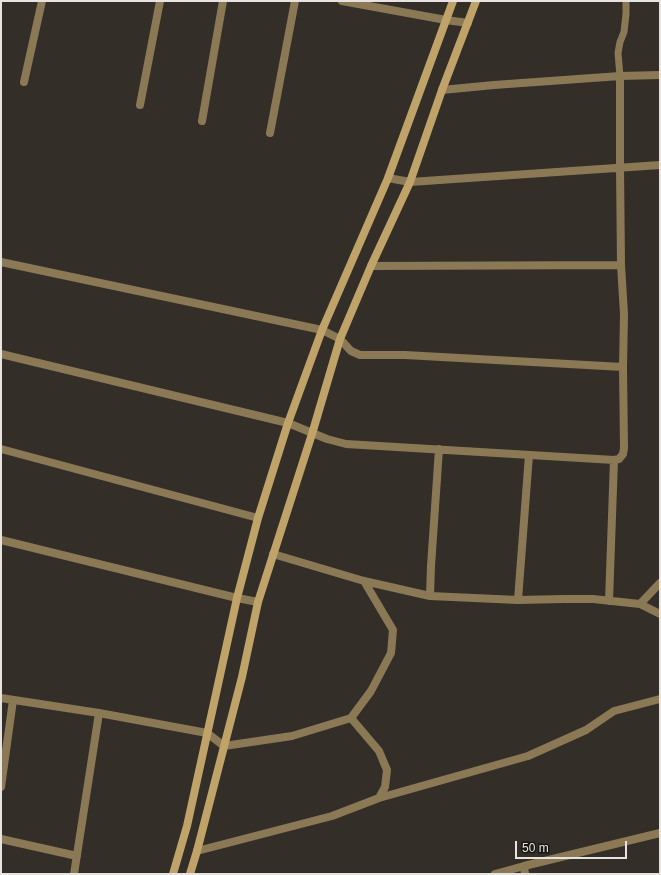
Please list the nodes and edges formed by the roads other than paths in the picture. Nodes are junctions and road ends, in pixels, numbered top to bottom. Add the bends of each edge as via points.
1 (42, 1) edge
2 (160, 1) edge
3 (224, 1) edge
4 (295, 1) edge
5 (342, 1) edge
6 (453, 1) edge
7 (476, 1) edge
8 (626, 1) edge
9 (446, 20) junction
10 (468, 23) junction
11 (660, 75) edge
12 (620, 76) junction
13 (24, 82) dead end
14 (442, 90) junction
15 (140, 105) dead end
16 (202, 122) dead end
17 (270, 133) dead end
18 (660, 165) edge
19 (620, 168) junction
20 (388, 178) junction
21 (410, 182) junction
22 (1, 262) edge
23 (621, 265) junction
24 (371, 266) junction
25 (322, 330) junction
26 (340, 340) junction
27 (1, 354) edge
28 (623, 367) junction
29 (288, 423) junction
30 (312, 434) junction
31 (1, 449) edge
32 (439, 450) junction
33 (529, 455) junction
34 (614, 460) junction
35 (258, 518) junction
36 (1, 540) edge
37 (273, 554) junction
38 (364, 581) junction
39 (660, 583) edge
40 (430, 596) junction
41 (237, 598) junction
42 (518, 600) junction
43 (609, 601) junction
44 (258, 602) junction
45 (640, 604) junction
46 (660, 614) edge
47 (1, 698) edge
48 (660, 699) edge
49 (13, 700) junction
50 (99, 713) junction
51 (351, 718) junction
52 (207, 733) junction
53 (224, 746) junction
54 (1, 787) edge
55 (379, 798) junction
56 (660, 833) edge
57 (1, 839) edge
58 (197, 851) junction
59 (77, 856) junction
60 (525, 870) edge
61 (74, 874) edge
62 (174, 874) edge
63 (190, 874) edge
64 (495, 874) edge

1 - 13 street
2 - 15 street
3 - 16 street
4 - 17 street
5 - 9 street
6 - 9 main road
7 - 10 main road
8 - 12 lane via 624,32 618,53
9 - 10 street
9 - 20 main road
10 - 14 main road
11 - 12 street
12 - 14 street
12 - 19 street
14 - 21 main road
18 - 19 street
19 - 21 street
19 - 23 street
20 - 21 street
20 - 25 main road
21 - 24 main road
22 - 25 street
23 - 24 street
23 - 28 street via 624,314
24 - 26 main road
25 - 26 street
25 - 29 main road
26 - 28 street via 351,351 360,355 405,355
26 - 30 main road
27 - 29 street
28 - 34 street via 624,448 619,459
29 - 30 street
29 - 35 main road
30 - 32 street via 346,444
30 - 37 main road
31 - 35 street
32 - 33 street
32 - 40 street
33 - 34 street
33 - 42 street
34 - 43 street
35 - 41 main road
36 - 41 street
37 - 38 street
37 - 44 main road
38 - 40 street
38 - 51 street via 392,630 391,652 371,691
39 - 45 street
40 - 42 street
41 - 44 street
41 - 52 main road
42 - 43 street
43 - 45 street
44 - 53 main road
45 - 46 street
47 - 49 street
48 - 55 street via 614,712 586,730 528,756
49 - 50 street
49 - 54 street
50 - 52 street
50 - 59 street
51 - 53 street via 292,736
51 - 55 street via 379,751 387,770 385,787
52 - 53 street
52 - 62 main road
53 - 58 main road
55 - 58 street via 332,816
56 - 60 street
57 - 59 street
58 - 63 main road
59 - 61 street
60 - 64 street

